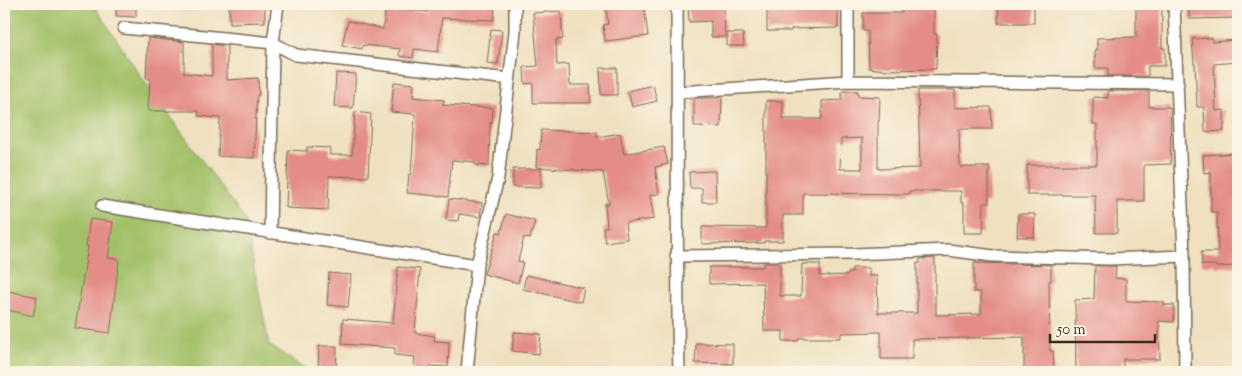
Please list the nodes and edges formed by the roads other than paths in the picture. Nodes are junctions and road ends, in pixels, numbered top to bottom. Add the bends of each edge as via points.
1 (278, 4) edge
2 (515, 4) edge
3 (676, 4) edge
4 (848, 4) edge
5 (1174, 4) edge
6 (124, 28) dead end
7 (273, 43) junction
8 (509, 79) junction
9 (848, 81) junction
10 (1178, 84) junction
11 (678, 92) junction
12 (102, 206) dead end
13 (270, 233) junction
14 (676, 256) junction
15 (1184, 256) junction
16 (477, 265) junction
17 (467, 372) edge
18 (679, 372) edge
19 (1185, 372) edge

1 - 7 street
2 - 8 street
3 - 11 street
4 - 9 street
5 - 10 street
6 - 7 street
7 - 8 street via 296,54
7 - 13 street
8 - 16 street via 498,178
9 - 10 street
9 - 11 street
10 - 15 street
11 - 14 street
12 - 13 street
13 - 16 street
14 - 15 street via 948,250 993,256 1110,259
14 - 18 street
15 - 19 street
16 - 17 street

